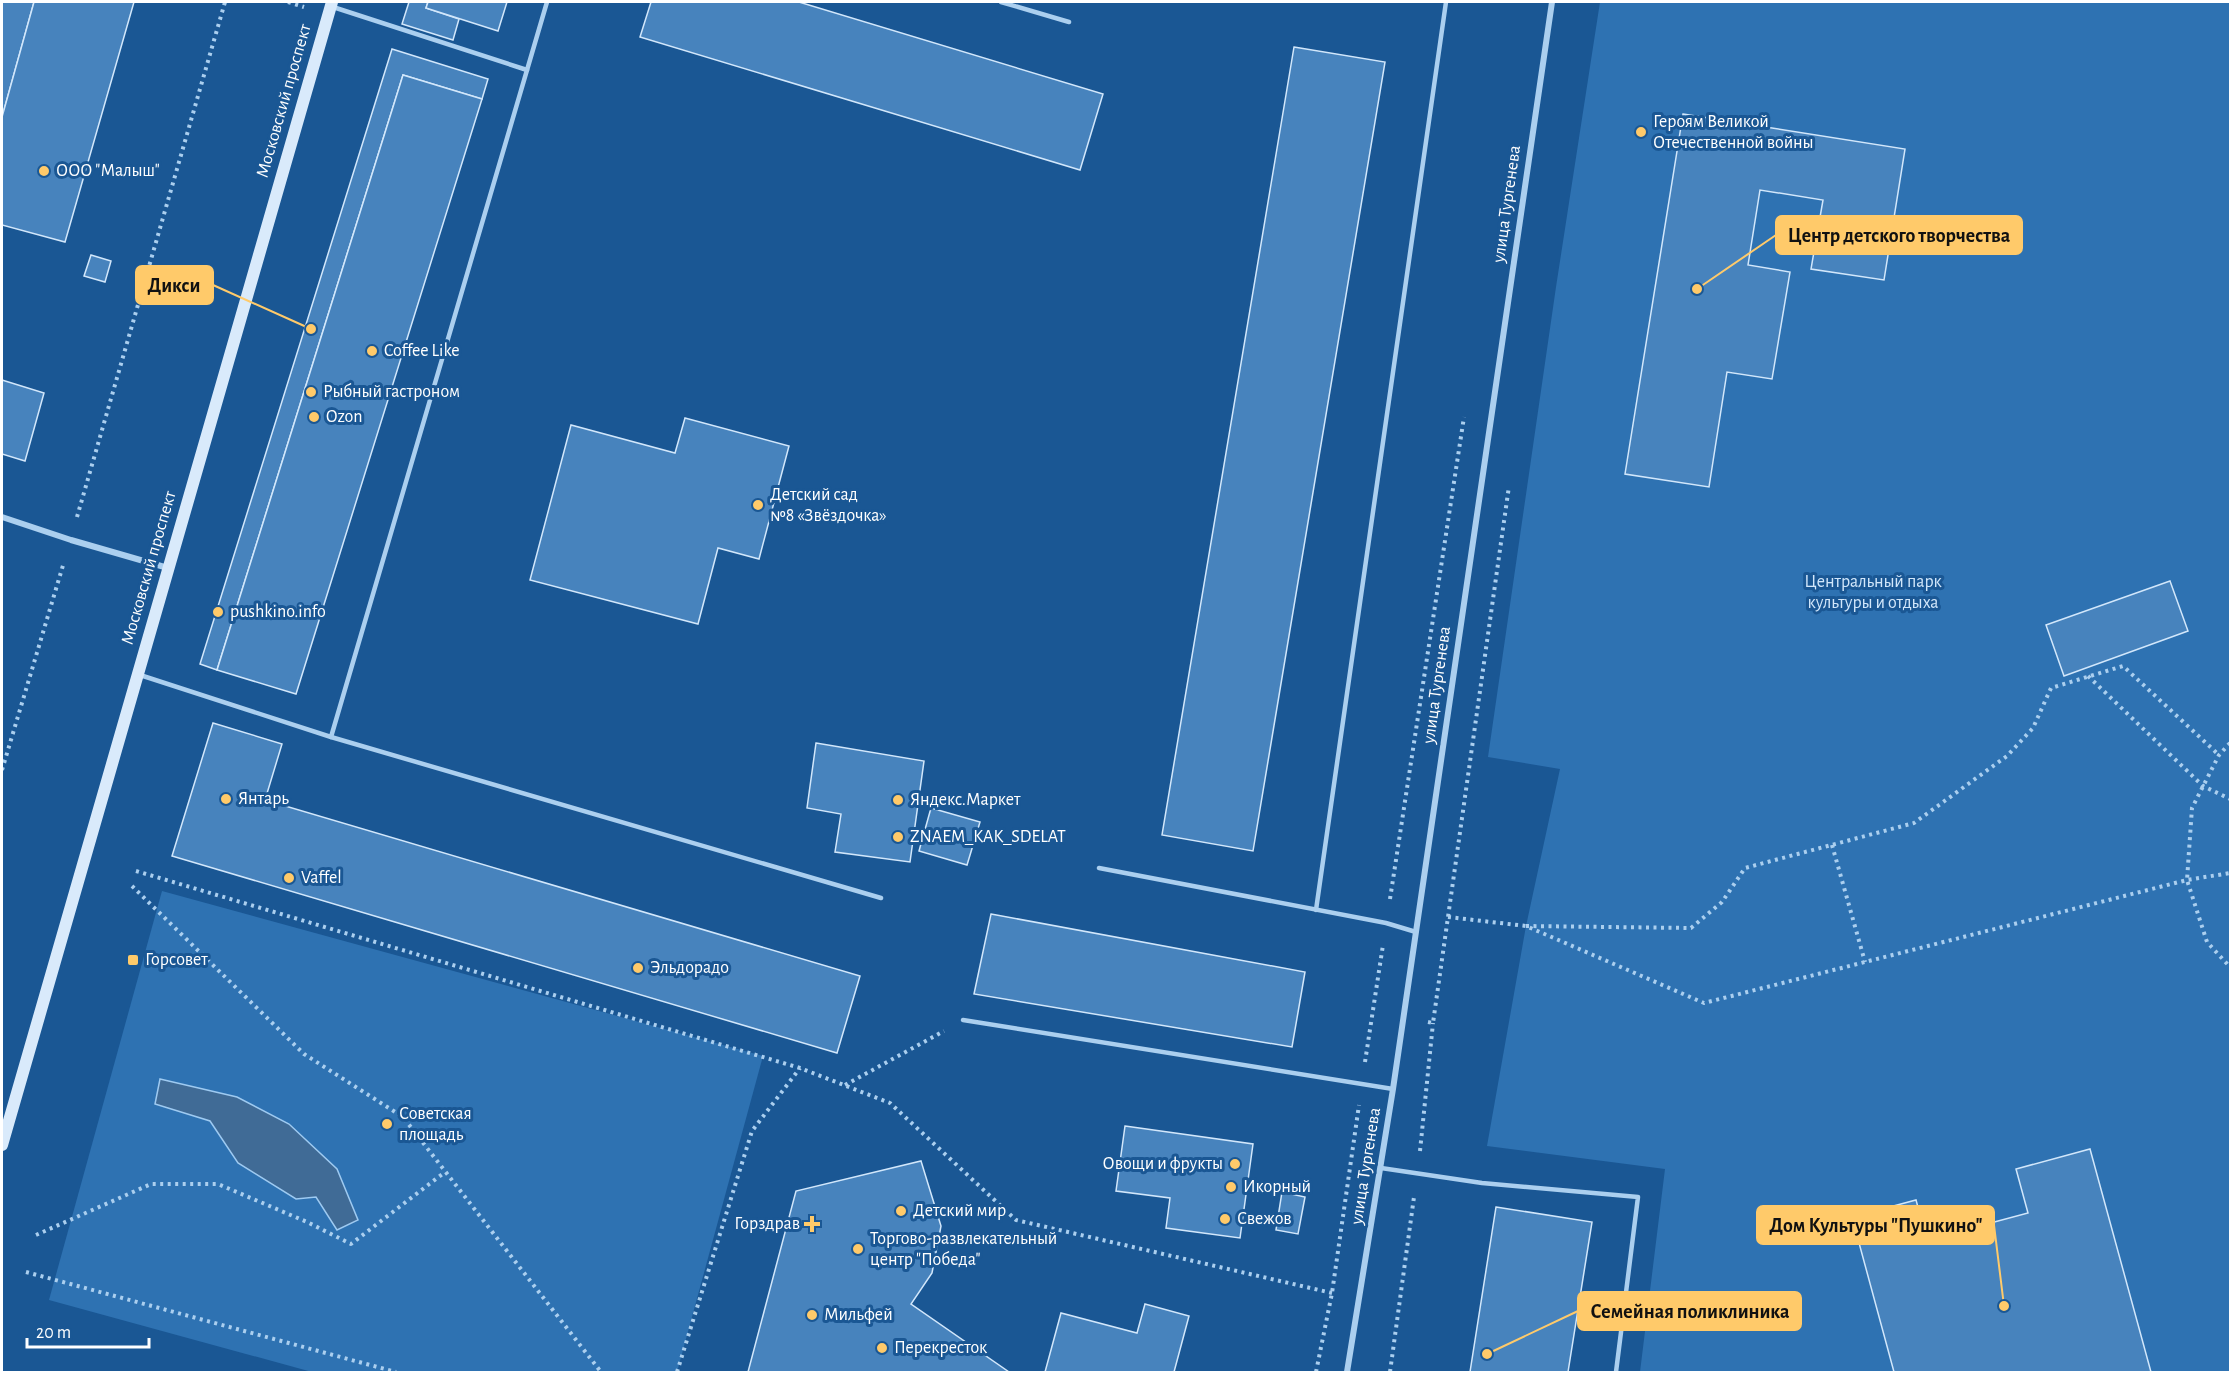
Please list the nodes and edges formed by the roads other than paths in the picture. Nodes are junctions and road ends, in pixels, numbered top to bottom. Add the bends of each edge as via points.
1 (547, 2) edge
2 (1001, 2) edge
3 (1446, 2) edge
4 (1552, 2) edge
5 (331, 4) edge
6 (1069, 22) dead end
7 (527, 70) junction
8 (2, 517) edge
9 (168, 568) junction
10 (138, 674) junction
11 (331, 737) junction
12 (1099, 868) dead end
13 (881, 898) dead end
14 (1316, 910) junction
15 (1416, 932) junction
16 (963, 1020) road end
17 (1393, 1089) junction
18 (2, 1145) edge
19 (1381, 1168) junction
20 (1347, 1372) edge
21 (1616, 1372) edge

1 - 7 lane
2 - 6 lane
3 - 14 lane
4 - 15 street, улица Тургенева
5 - 7 lane
5 - 9 main road, Московский проспект
7 - 11 lane
8 - 9 street
9 - 10 main road, Московский проспект
10 - 11 lane
10 - 18 main road, Московский проспект
11 - 13 lane
12 - 14 lane
14 - 15 lane
15 - 17 street, улица Тургенева
16 - 17 lane
17 - 19 street, улица Тургенева
19 - 20 street, улица Тургенева
19 - 21 lane via 1482,1184 1638,1197

